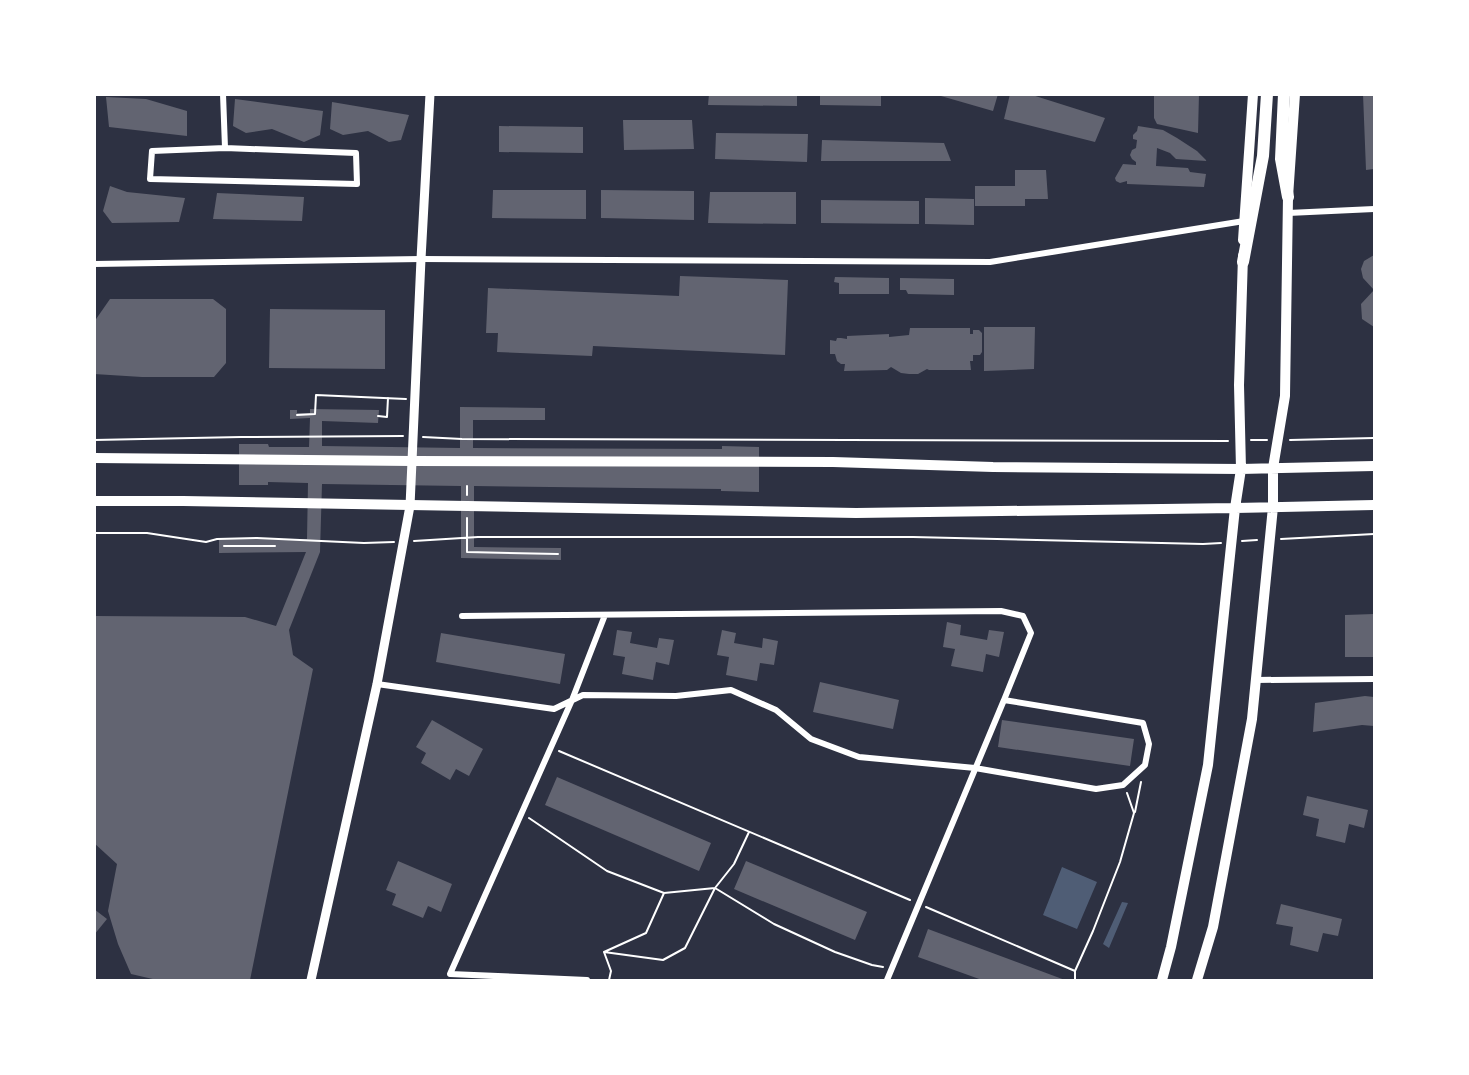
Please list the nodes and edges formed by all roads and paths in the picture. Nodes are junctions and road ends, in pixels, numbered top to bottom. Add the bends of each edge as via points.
1 (223, 94) edge
2 (430, 94) edge
3 (1252, 94) edge
4 (1267, 94) edge
5 (1284, 94) edge
6 (1295, 94) edge
7 (225, 148) junction
8 (1288, 197) junction
9 (1374, 209) edge
10 (1288, 213) junction
11 (1244, 221) junction
12 (421, 259) junction
13 (1243, 262) junction
14 (94, 264) edge
15 (388, 398) junction
16 (415, 399) junction
17 (297, 415) dead end
18 (378, 416) dead end
19 (413, 437) junction
20 (1374, 438) edge
21 (94, 440) edge
22 (1240, 440) junction
23 (1277, 440) junction
24 (94, 458) edge
25 (412, 461) junction
26 (1374, 466) edge
27 (1273, 468) junction
28 (1240, 469) junction
29 (467, 486) dead end
30 (467, 497) dead end
31 (94, 501) edge
32 (1374, 505) edge
33 (410, 506) junction
34 (1272, 507) junction
35 (1235, 508) junction
36 (467, 519) dead end
37 (94, 533) edge
38 (1374, 534) edge
39 (1269, 540) junction
40 (404, 541) junction
41 (1231, 542) junction
42 (224, 546) dead end
43 (275, 546) dead end
44 (558, 554) dead end
45 (605, 615) junction
46 (462, 616) dead end
47 (1374, 679) edge
48 (1256, 680) junction
49 (377, 684) junction
50 (572, 700) junction
51 (1004, 700) junction
52 (551, 748) junction
53 (1145, 765) junction
54 (975, 768) junction
55 (1123, 785) junction
56 (522, 813) junction
57 (1134, 813) junction
58 (749, 832) junction
59 (715, 888) junction
60 (664, 893) junction
61 (918, 904) junction
62 (604, 952) junction
63 (892, 968) junction
64 (1075, 971) junction
65 (311, 981) edge
66 (587, 981) edge
67 (609, 981) edge
68 (887, 981) edge
69 (1075, 981) edge
70 (1162, 981) edge
71 (1197, 981) edge

1 - 7 street
2 - 12 street
3 - 11 main road
4 - 13 highway via 1263,156
5 - 8 highway via 1281,159
6 - 8 main road
7 - 7 street via 152,151 150,179 357,184 356,153
8 - 10 main road
9 - 10 street
10 - 23 main road via 1285,396
11 - 12 street via 990,262
11 - 13 main road
12 - 14 street
12 - 16 street
13 - 22 main road
15 - 16 path
15 - 17 path via 316,396 315,414
15 - 18 path via 387,417
16 - 19 street
19 - 21 path
19 - 22 path
19 - 25 street
20 - 23 path
22 - 23 path
22 - 28 main road
23 - 27 main road
24 - 25 main road
25 - 28 main road via 833,462
25 - 33 street
26 - 27 main road
27 - 28 main road
27 - 34 main road
28 - 35 main road
29 - 30 path
31 - 33 main road
32 - 34 main road
33 - 35 main road via 856,513
33 - 40 street
34 - 35 main road
34 - 39 main road
35 - 41 main road
36 - 44 path via 467,552
37 - 40 path via 147,533 206,542 257,538
38 - 39 path
39 - 41 path
39 - 48 main road
40 - 41 path via 478,537 913,537
40 - 49 street
41 - 70 main road via 1208,765
42 - 43 path
45 - 46 street
45 - 50 street
45 - 51 street via 1001,611 1023,616 1031,633
47 - 48 street
48 - 71 main road via 1215,915
49 - 50 street via 554,709
49 - 65 street
50 - 52 street
50 - 54 street via 583,695 676,696 731,690 776,710 810,739 859,758
51 - 53 street via 1143,723 1149,744
51 - 54 street
52 - 56 street
52 - 58 path
53 - 55 street
53 - 57 path
54 - 55 street via 1096,789
54 - 61 street
55 - 57 path
56 - 60 path via 607,871
56 - 66 street via 450,974
57 - 64 path via 1120,862
58 - 59 path via 734,864
58 - 61 path
59 - 60 path
59 - 62 path via 685,948 663,960
59 - 63 path via 794,934 872,965
60 - 62 path via 646,933
61 - 63 street
61 - 64 path
62 - 67 path via 611,972
63 - 68 street
64 - 69 path

